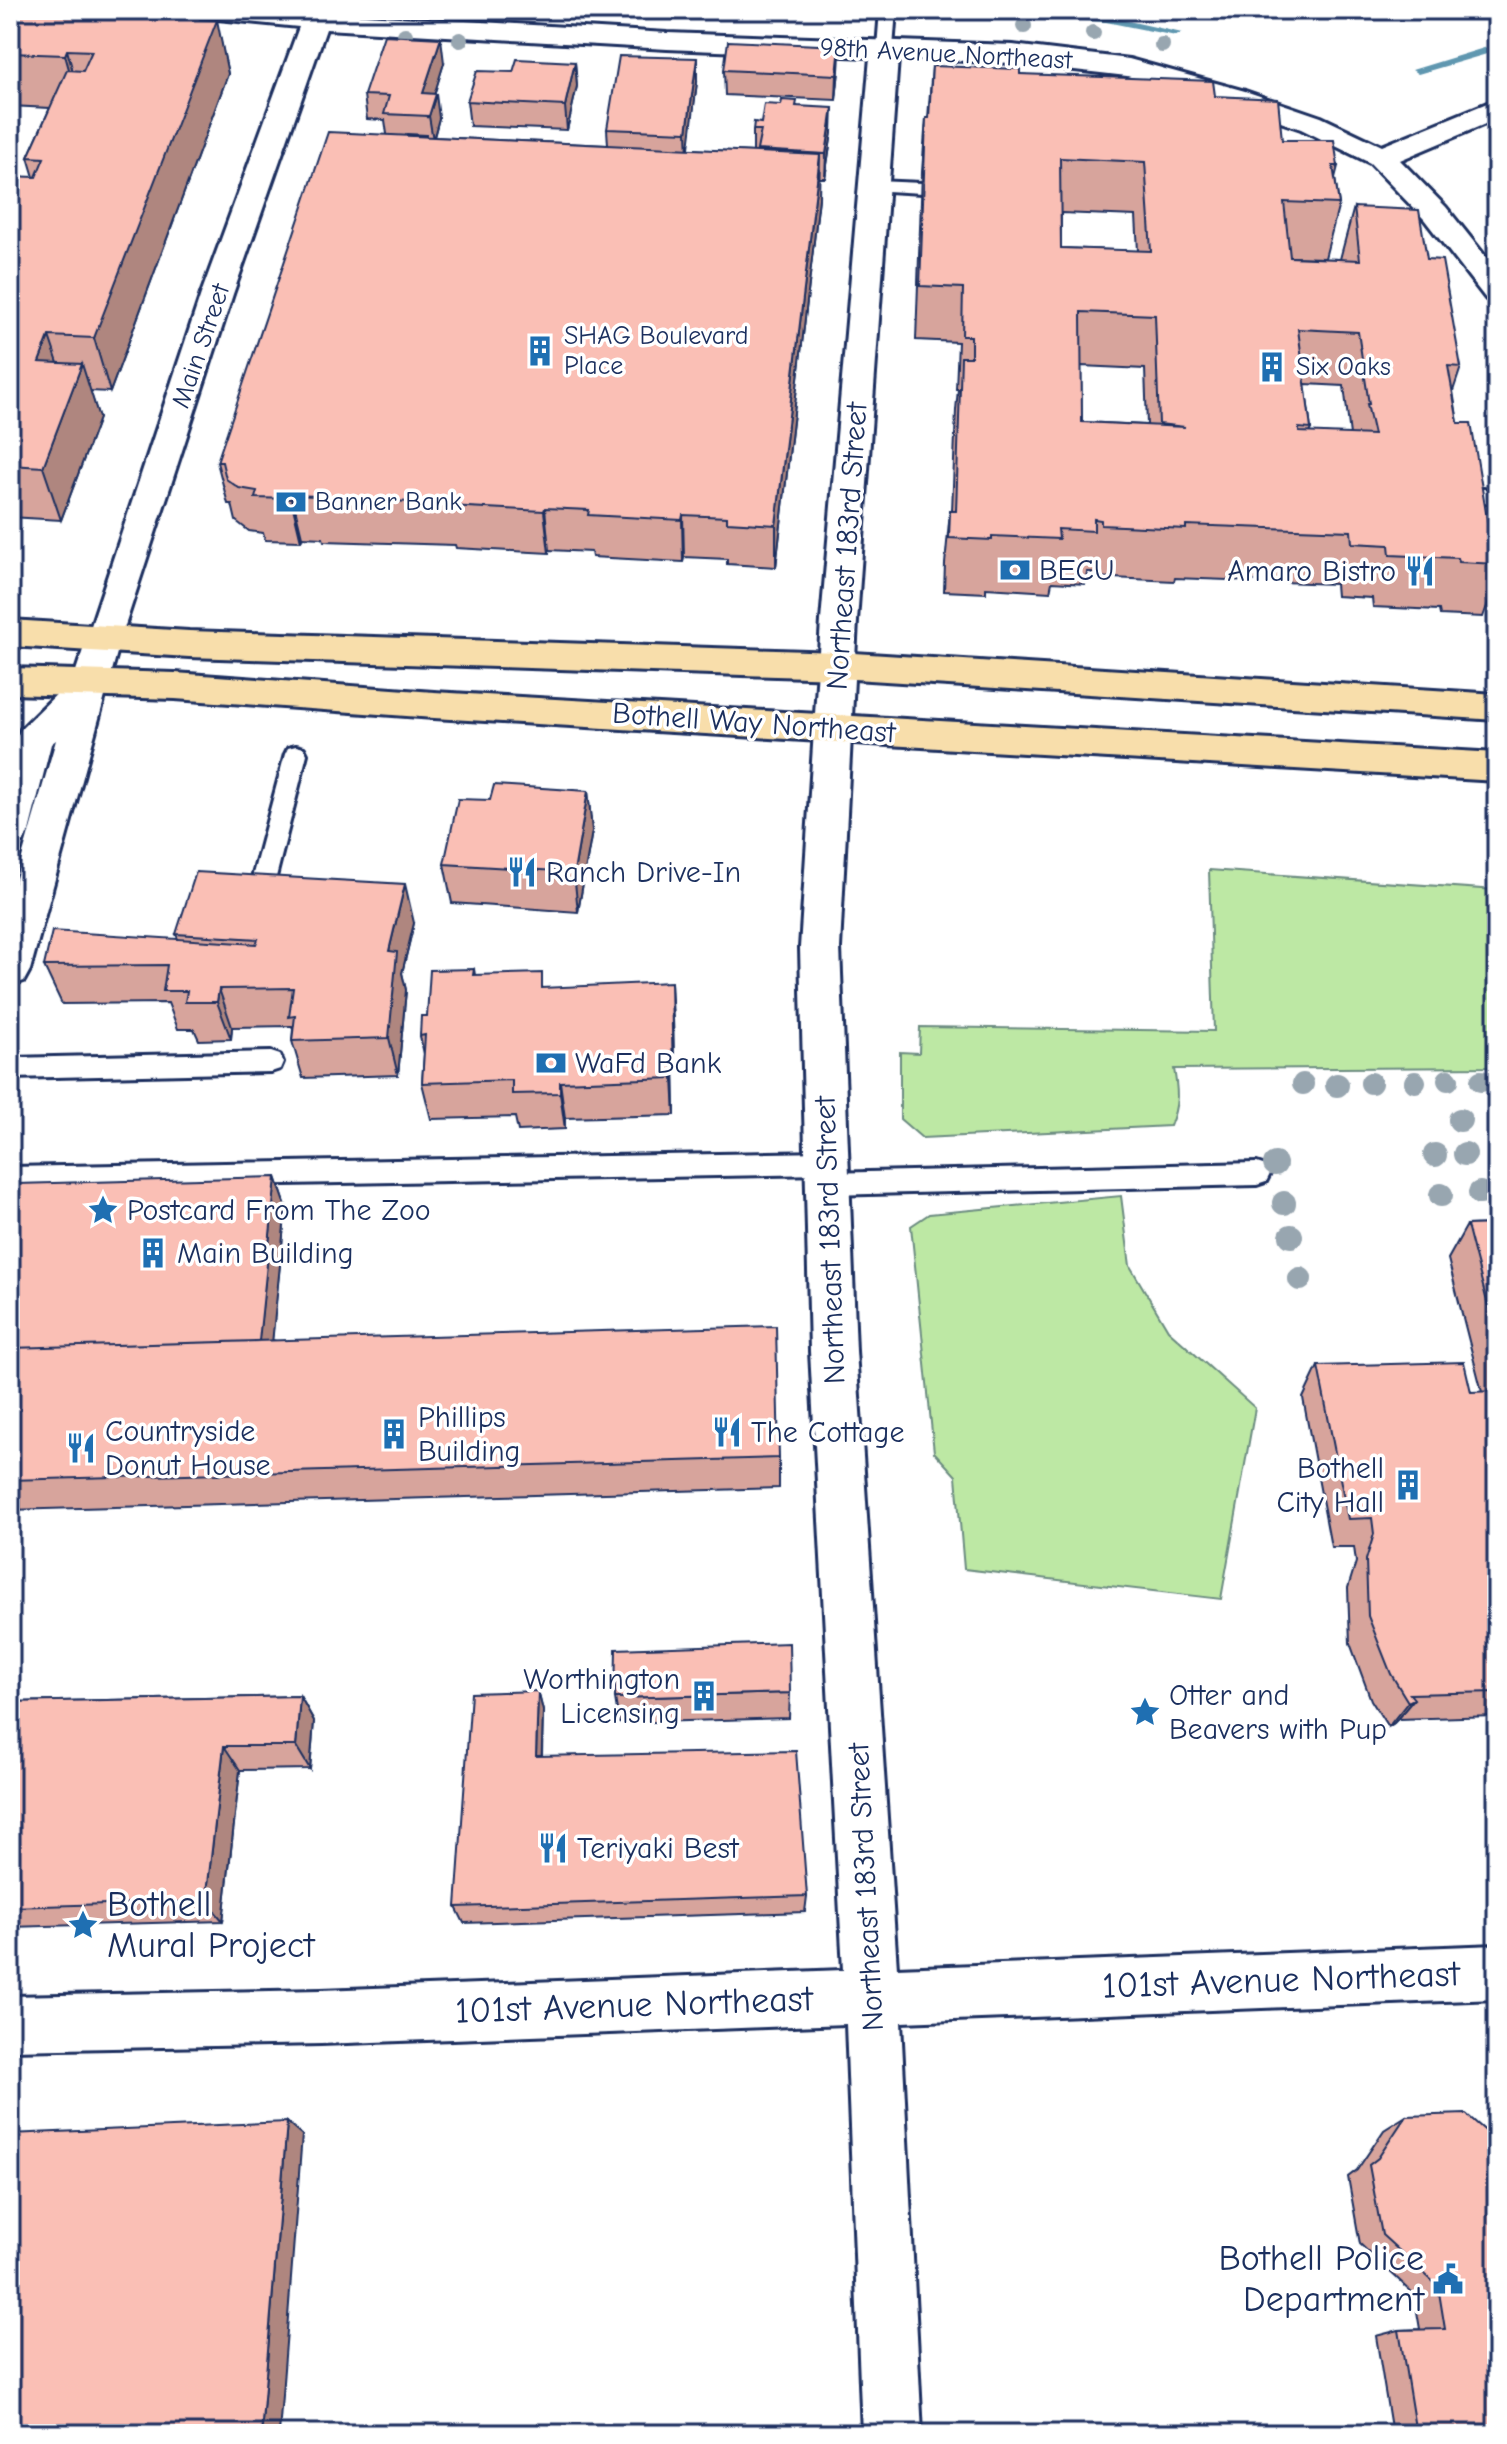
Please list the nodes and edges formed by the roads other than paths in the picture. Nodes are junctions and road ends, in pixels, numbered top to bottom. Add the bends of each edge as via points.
1 (208, 10) edge
2 (888, 10) edge
3 (317, 15) edge
4 (885, 48) junction
5 (1497, 108) edge
6 (1381, 157) junction
7 (876, 186) junction
8 (922, 188) edge
9 (1497, 292) edge
10 (1455, 494) edge
11 (1497, 497) edge
12 (10, 633) edge
13 (103, 638) junction
14 (838, 665) junction
15 (10, 681) edge
16 (89, 684) junction
17 (1497, 707) edge
18 (833, 729) junction
19 (296, 754) dead end
20 (1497, 767) edge
21 (10, 831) edge
22 (261, 889) edge
23 (10, 970) edge
24 (271, 1062) dead end
25 (10, 1068) edge
26 (826, 1173) junction
27 (1257, 1174) dead end
28 (10, 1178) edge
29 (1497, 1972) edge
30 (872, 1996) junction
31 (10, 2023) edge
32 (892, 2434) edge

1 - 3 street, 98th Avenue Northeast
2 - 4 lane
3 - 4 street, 98th Avenue Northeast via 667,41
3 - 13 street, Main Street
4 - 6 street, 98th Avenue Northeast via 1013,54 1129,68 1311,123
4 - 7 street, Northeast 183rd Street
5 - 6 street
6 - 9 street via 1435,213
7 - 8 lane
7 - 14 street, Northeast 183rd Street
10 - 11 lane
12 - 13 main road, Bothell Way Northeast
13 - 14 main road, Bothell Way Northeast
13 - 16 street, Main Street
14 - 17 main road, Bothell Way Northeast
14 - 18 street, Northeast 183rd Street
15 - 16 main road, Bothell Way Northeast
16 - 18 main road, Bothell Way Northeast
16 - 21 street, Main Street via 34,739
16 - 23 street, Main Street
18 - 20 main road, Bothell Way Northeast
18 - 26 street, Northeast 183rd Street via 820,948
19 - 22 lane
24 - 25 lane
26 - 27 lane
26 - 28 lane
26 - 30 street, Northeast 183rd Street
29 - 30 street, 101st Avenue Northeast
30 - 31 street, 101st Avenue Northeast
30 - 32 street, Northeast 183rd Street

